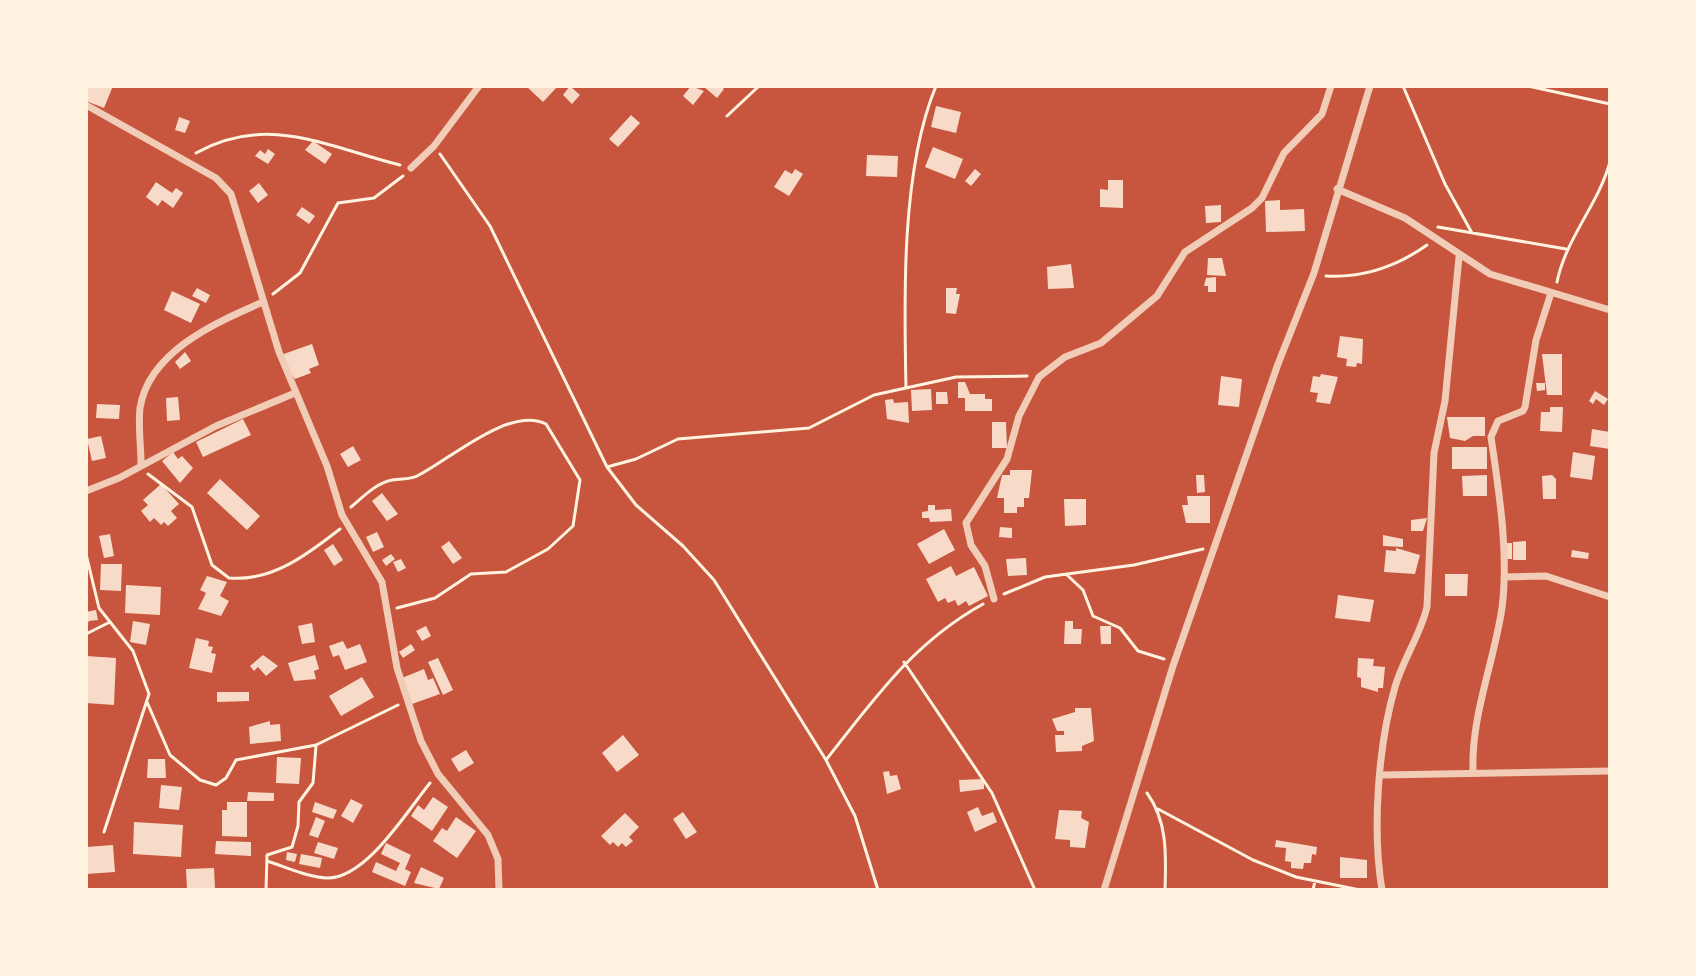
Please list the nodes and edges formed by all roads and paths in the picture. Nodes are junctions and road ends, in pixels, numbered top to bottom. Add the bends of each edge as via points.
1 (479, 86) edge
2 (759, 86) edge
3 (936, 86) edge
4 (1331, 86) edge
5 (1370, 86) edge
6 (1403, 86) edge
7 (1528, 86) edge
8 (1610, 104) edge
9 (86, 105) edge
10 (727, 116) dead end
11 (434, 146) junction
12 (184, 160) junction
13 (1610, 162) edge
14 (411, 168) junction
15 (1337, 189) junction
16 (1419, 227) junction
17 (1472, 233) junction
18 (1435, 240) junction
19 (1566, 249) junction
20 (1459, 257) junction
21 (1314, 273) junction
22 (1552, 294) junction
23 (263, 302) junction
24 (1610, 310) edge
25 (1039, 377) junction
26 (906, 388) junction
27 (295, 393) junction
28 (138, 466) junction
29 (607, 467) junction
30 (86, 491) edge
31 (342, 515) junction
32 (346, 524) junction
33 (1215, 546) junction
34 (86, 554) edge
35 (1065, 574) junction
36 (1504, 577) junction
37 (1610, 597) edge
38 (994, 599) junction
39 (388, 611) junction
40 (110, 622) junction
41 (86, 634) edge
42 (904, 661) junction
43 (1173, 666) junction
44 (407, 701) junction
45 (147, 702) junction
46 (316, 745) junction
47 (826, 760) junction
48 (1473, 771) junction
49 (1610, 771) edge
50 (438, 774) junction
51 (1382, 775) junction
52 (1140, 784) junction
53 (1158, 809) junction
54 (104, 832) dead end
55 (267, 861) junction
56 (1315, 881) junction
57 (266, 890) edge
58 (499, 890) edge
59 (878, 890) edge
60 (1035, 890) edge
61 (1104, 890) edge
62 (1165, 890) edge
63 (1313, 890) edge
64 (1360, 890) edge
65 (1382, 890) edge

1 - 11 street
2 - 10 path
3 - 26 path via 909,216
4 - 25 street via 1322,114 1284,153 1252,208 1185,252 1157,296 1101,343 1065,357
5 - 15 street
6 - 17 path
7 - 8 path
9 - 12 street
11 - 14 street
11 - 29 path via 490,226
12 - 14 path via 221,139 270,133 317,140
12 - 23 street via 216,178 231,194
13 - 19 path
14 - 23 path via 374,198 338,203 300,273
15 - 16 street
15 - 21 street
16 - 17 path
16 - 18 street
17 - 19 path
18 - 20 street
18 - 21 path via 1389,267 1365,274
19 - 22 path
20 - 22 street via 1490,274
20 - 51 street via 1445,401 1434,453 1427,607 1422,630 1395,686
21 - 33 street
22 - 24 street
22 - 36 street via 1536,340 1525,407 1498,421 1491,437
23 - 27 street
23 - 28 street via 196,335 156,374 140,408
25 - 26 path via 956,377
25 - 38 street via 1019,416 1007,459 966,523
26 - 29 path via 874,395 809,428 678,439
27 - 28 street
27 - 31 street
28 - 30 street
28 - 32 path via 192,507 212,565 229,578 266,575
29 - 47 path via 636,505 714,580
31 - 32 street
31 - 39 path via 377,486 418,475 480,437 519,422 546,424 576,469 580,490 573,526 548,549 506,572 471,574 435,598
32 - 39 street via 374,563
33 - 35 path
33 - 43 street
34 - 40 path via 99,608
35 - 38 path
35 - 43 path via 1083,590 1093,616 1120,628 1138,651
36 - 37 street via 1546,576
36 - 48 street
38 - 42 path via 948,624
39 - 44 street
40 - 41 path
40 - 45 path via 143,671
42 - 47 path
42 - 60 path via 992,793
43 - 52 street
44 - 46 path
44 - 50 street
45 - 46 path via 170,755 211,784 221,783 236,760
45 - 54 path
46 - 55 path via 313,783 299,802 292,847 270,853
47 - 59 path via 855,816
48 - 49 street
48 - 51 street
50 - 55 path via 364,864 344,875 324,878
50 - 58 street via 488,835 498,859
51 - 65 street via 1377,860
52 - 53 path
52 - 61 street
53 - 56 path via 1253,860
53 - 62 path via 1166,845
55 - 57 path
56 - 63 path
56 - 64 path

